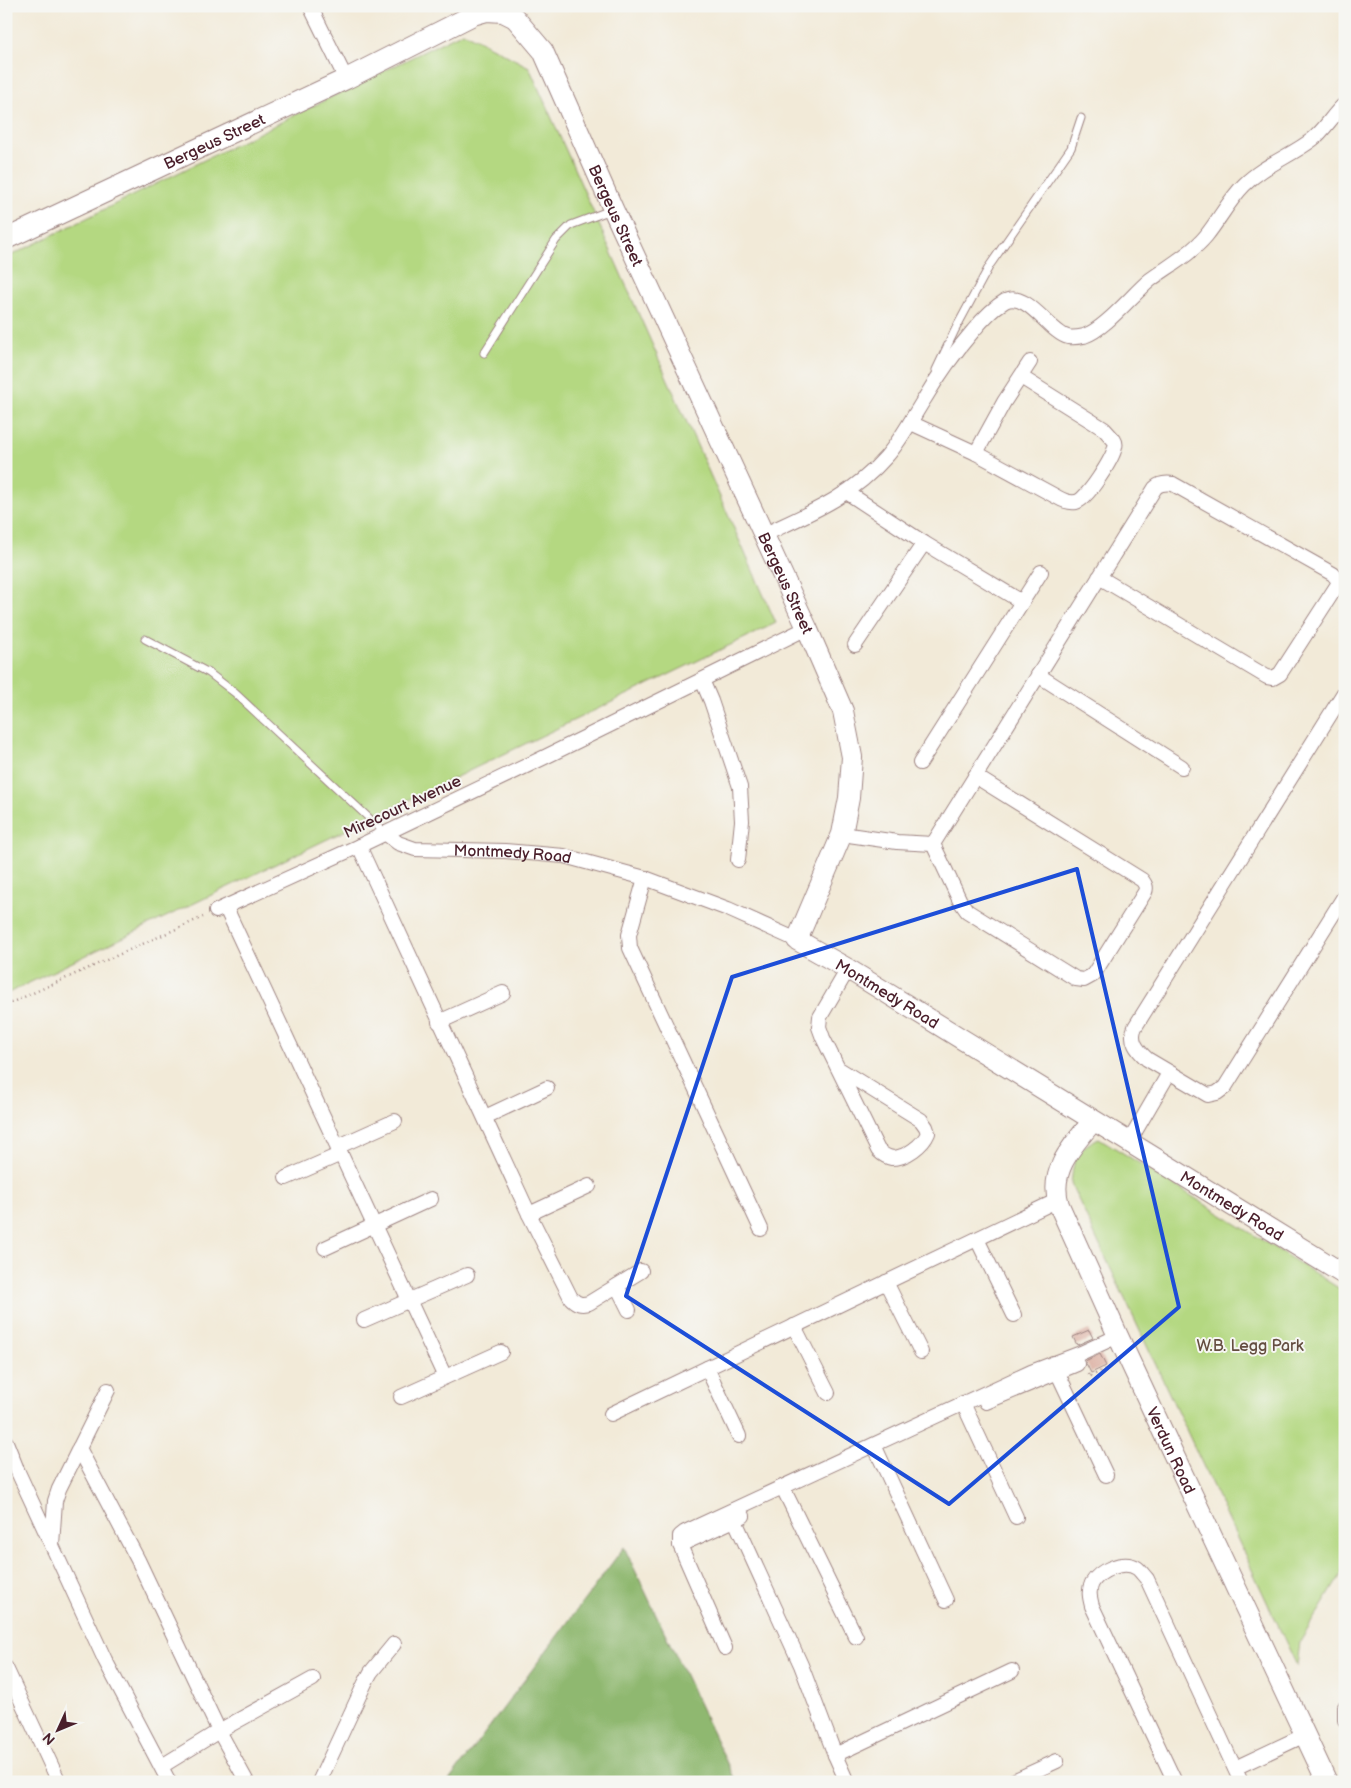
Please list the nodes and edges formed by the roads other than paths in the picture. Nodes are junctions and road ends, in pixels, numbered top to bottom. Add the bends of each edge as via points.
1 (310, 6) edge
2 (346, 79) junction
3 (1345, 104) edge
4 (1081, 118) dead end
5 (612, 209) junction
6 (6, 239) edge
7 (484, 353) dead end
8 (1030, 362) dead end
9 (1021, 377) junction
10 (923, 401) junction
11 (911, 423) junction
12 (976, 453) junction
13 (848, 492) junction
14 (764, 535) junction
15 (924, 543) junction
16 (1042, 572) dead end
17 (1099, 576) junction
18 (1022, 602) junction
19 (808, 628) junction
20 (145, 639) dead end
21 (855, 645) dead end
22 (1038, 675) junction
23 (702, 680) junction
24 (1345, 691) edge
25 (920, 762) dead end
26 (1182, 767) dead end
27 (975, 776) junction
28 (386, 833) junction
29 (842, 834) junction
30 (933, 844) junction
31 (359, 846) junction
32 (738, 860) dead end
33 (645, 878) junction
34 (1345, 894) edge
35 (797, 940) junction
36 (848, 969) junction
37 (503, 993) dead end
38 (439, 1022) junction
39 (839, 1069) junction
40 (1169, 1073) junction
41 (547, 1088) dead end
42 (485, 1117) junction
43 (395, 1121) dead end
44 (1094, 1121) junction
45 (1129, 1142) junction
46 (339, 1150) junction
47 (286, 1178) dead end
48 (590, 1186) dead end
49 (431, 1199) dead end
50 (1058, 1200) junction
51 (529, 1214) junction
52 (374, 1225) junction
53 (761, 1230) dead end
54 (977, 1239) junction
55 (325, 1248) dead end
56 (641, 1271) dead end
57 (467, 1275) dead end
58 (1345, 1276) edge
59 (886, 1282) junction
60 (617, 1286) junction
61 (409, 1300) junction
62 (629, 1310) dead end
63 (1014, 1315) dead end
64 (364, 1320) dead end
65 (794, 1326) junction
66 (1120, 1340) junction
67 (501, 1352) dead end
68 (921, 1352) dead end
69 (1055, 1367) junction
70 (707, 1368) junction
71 (445, 1377) junction
72 (108, 1390) dead end
73 (828, 1393) dead end
74 (401, 1397) dead end
75 (965, 1407) junction
76 (611, 1414) dead end
77 (739, 1436) dead end
78 (6, 1442) edge
79 (79, 1448) junction
80 (876, 1448) junction
81 (1106, 1475) dead end
82 (785, 1491) junction
83 (732, 1516) junction
84 (1016, 1517) dead end
85 (52, 1546) junction
86 (946, 1600) dead end
87 (856, 1637) dead end
88 (394, 1644) dead end
89 (724, 1648) dead end
90 (6, 1668) edge
91 (1012, 1671) dead end
92 (313, 1679) dead end
93 (1345, 1707) edge
94 (1345, 1720) edge
95 (220, 1731) junction
96 (1305, 1734) junction
97 (835, 1755) junction
98 (1057, 1760) dead end
99 (162, 1766) junction
100 (1235, 1768) junction
101 (59, 1782) edge
102 (169, 1782) edge
103 (247, 1782) edge
104 (319, 1782) edge
105 (847, 1782) edge
106 (1012, 1782) edge
107 (1175, 1782) edge
108 (1241, 1782) edge
109 (1327, 1782) edge

1 - 2 street
2 - 5 street, Bergeus Street via 473,15 487,11 503,12 515,18 542,51
2 - 6 street, Bergeus Street
3 - 10 street via 1314,138 1264,169 1244,186 1205,237 1089,334 1077,337 1064,335 1021,302 1006,300 985,317 957,349
4 - 10 lane via 1070,148 990,265 954,330
5 - 7 lane via 572,225 556,240
5 - 14 street, Bergeus Street
8 - 9 street
9 - 12 street
9 - 12 street via 1104,429 1114,440 1115,449 1094,485 1083,498 1068,502
10 - 11 street
11 - 12 street
11 - 13 street via 887,456
13 - 14 street
13 - 15 street
14 - 19 street, Bergeus Street
15 - 18 street
15 - 21 street
16 - 18 street
17 - 17 street via 1155,488 1167,483 1334,574 1338,584 1280,674 1273,678
17 - 22 street
18 - 25 street
19 - 23 street, Mirecourt Avenue
19 - 29 street, Bergeus Street via 843,711 852,757
20 - 28 lane via 209,673 235,693
22 - 26 street
22 - 27 street
23 - 28 street, Mirecourt Avenue
23 - 32 street via 740,787 742,821
24 - 40 street via 1135,1027 1132,1035 1139,1052
27 - 30 street
27 - 30 street via 1145,884 1145,892 1093,975 1084,980 1076,979 967,911
28 - 31 street, Mirecourt Avenue
28 - 33 street, Montmedy Road via 416,849 564,856
29 - 30 street
29 - 35 street, Bergeus Street
31 - 38 street
31 - 46 street, Mirecourt Avenue via 221,909
33 - 35 street, Montmedy Road via 728,909
33 - 53 street via 629,935 630,948
34 - 40 street via 1225,1087 1208,1095
35 - 36 street, Montmedy Road
36 - 39 street via 826,1004 819,1027
36 - 44 street, Montmedy Road
37 - 38 street
38 - 42 street
39 - 39 street via 878,1150 893,1158 918,1148 928,1133 920,1120
40 - 45 street
41 - 42 street
42 - 51 street
43 - 46 street
44 - 45 street, Montmedy Road
44 - 50 street, Verdun Road via 1067,1153 1059,1170 1056,1184
45 - 58 street, Montmedy Road
46 - 47 street
46 - 52 street
48 - 51 street
49 - 52 street
50 - 54 street
50 - 66 street, Verdun Road
51 - 60 street via 576,1302 582,1305 589,1303
52 - 55 street
52 - 61 street
54 - 59 street
54 - 63 street
56 - 60 street
57 - 61 street
59 - 65 street
59 - 68 street
60 - 62 street
61 - 64 street
61 - 71 street
65 - 70 street
65 - 73 street
66 - 69 street via 1081,1353
66 - 69 street via 1082,1362
66 - 96 street, Verdun Road
67 - 71 street
69 - 75 street
69 - 81 street
70 - 76 street
70 - 77 street
71 - 74 street
72 - 79 street
75 - 80 street
75 - 84 street
78 - 85 street
79 - 85 street via 56,1496
79 - 95 street via 138,1560
80 - 82 street
80 - 86 street
82 - 83 street
82 - 87 street
83 - 89 street via 680,1545
83 - 97 street via 802,1665
85 - 99 street via 105,1660
88 - 104 street via 365,1683
90 - 101 street
91 - 97 street
92 - 95 street
93 - 94 street
95 - 99 street
95 - 103 street
96 - 100 street
96 - 109 street, Verdun Road
97 - 105 street
98 - 106 street
99 - 102 street
100 - 107 street via 1147,1580 1136,1567 1124,1565 1103,1572 1092,1583 1089,1594
100 - 108 street

